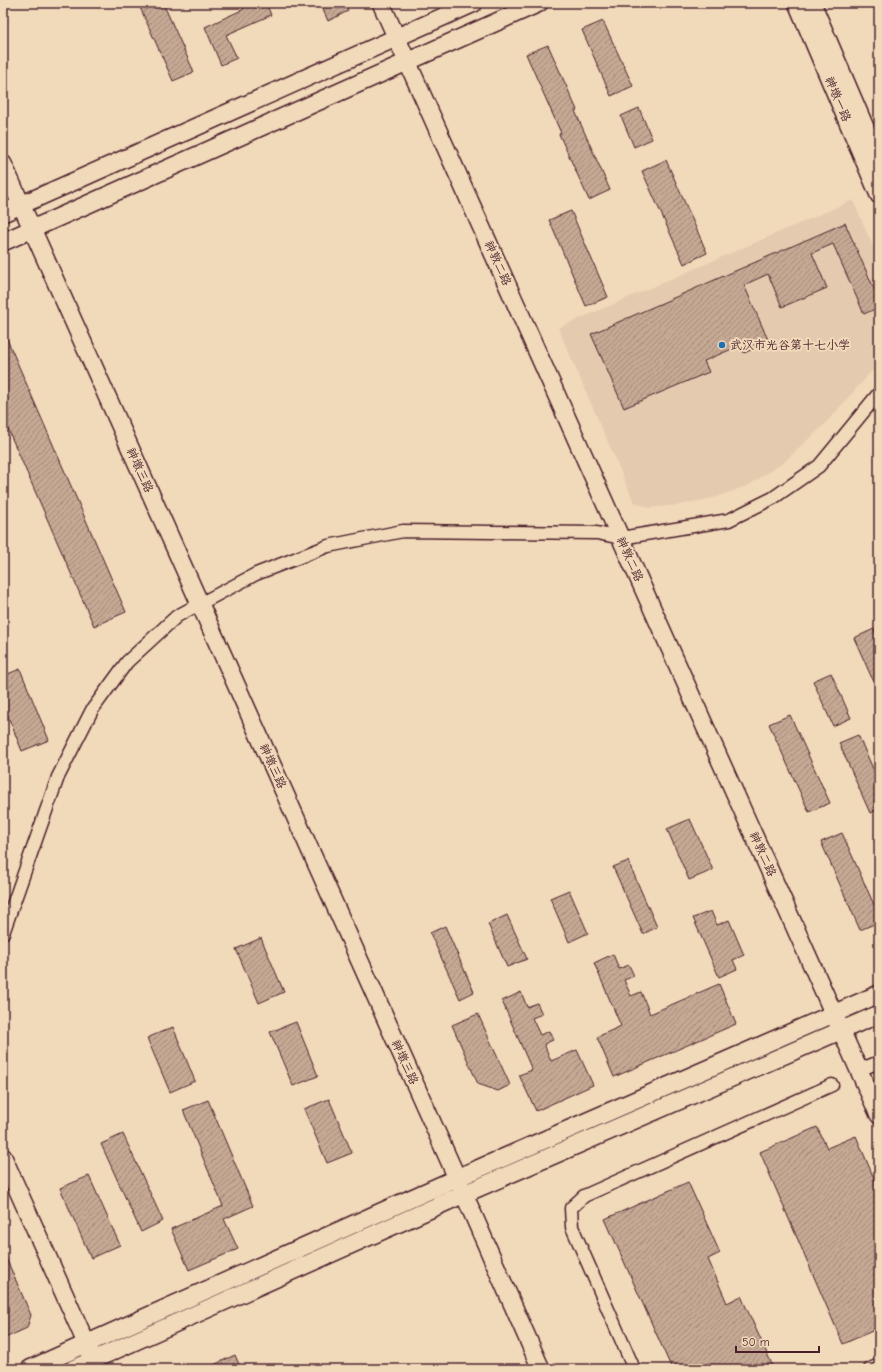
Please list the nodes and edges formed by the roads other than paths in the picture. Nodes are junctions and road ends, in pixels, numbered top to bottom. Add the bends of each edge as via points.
1 (381, 3) edge
2 (474, 3) edge
3 (539, 3) edge
4 (797, 3) edge
5 (812, 3) edge
6 (396, 38) junction
7 (407, 62) junction
8 (879, 160) edge
9 (3, 164) edge
10 (879, 195) edge
11 (21, 205) junction
12 (3, 213) edge
13 (32, 229) junction
14 (3, 242) edge
15 (879, 393) edge
16 (621, 538) junction
17 (200, 604) junction
18 (3, 932) edge
19 (879, 994) edge
20 (835, 1014) junction
21 (879, 1014) edge
22 (842, 1030) junction
23 (879, 1062) edge
24 (859, 1070) junction
25 (832, 1085) dead end
26 (879, 1115) edge
27 (3, 1157) edge
28 (457, 1178) junction
29 (464, 1194) junction
30 (87, 1344) junction
31 (96, 1364) edge
32 (879, 1365) edge
33 (30, 1369) edge
34 (73, 1369) edge
35 (541, 1369) edge
36 (634, 1369) edge
37 (870, 1369) edge

1 - 6 street, 神敦二路
2 - 6 street
3 - 7 street
4 - 10 street, 神墩一路
5 - 8 street, 神墩一路
6 - 7 street, 神敦二路
6 - 11 street
7 - 13 street
7 - 16 street, 神敦二路
9 - 11 street, 神墩三路
11 - 12 street
11 - 13 street, 神墩三路
13 - 14 street
13 - 17 street, 神墩三路
15 - 16 street via 819,466 773,498 729,520
16 - 17 street via 597,533 403,531 328,546 256,574
16 - 20 street, 神敦二路
17 - 18 street via 177,616 127,662 92,710 58,778
17 - 28 street, 神墩三路
19 - 20 street
20 - 22 street, 神敦二路
20 - 28 street
21 - 22 street
22 - 24 street, 神敦二路
22 - 29 street
23 - 24 street
24 - 26 street, 神敦二路
25 - 36 street via 584,1196 571,1208 572,1227
27 - 30 street
28 - 29 street, 神墩三路
28 - 30 street
29 - 31 street
29 - 35 street, 神墩三路
30 - 31 street
30 - 33 street
31 - 34 street
32 - 37 street

